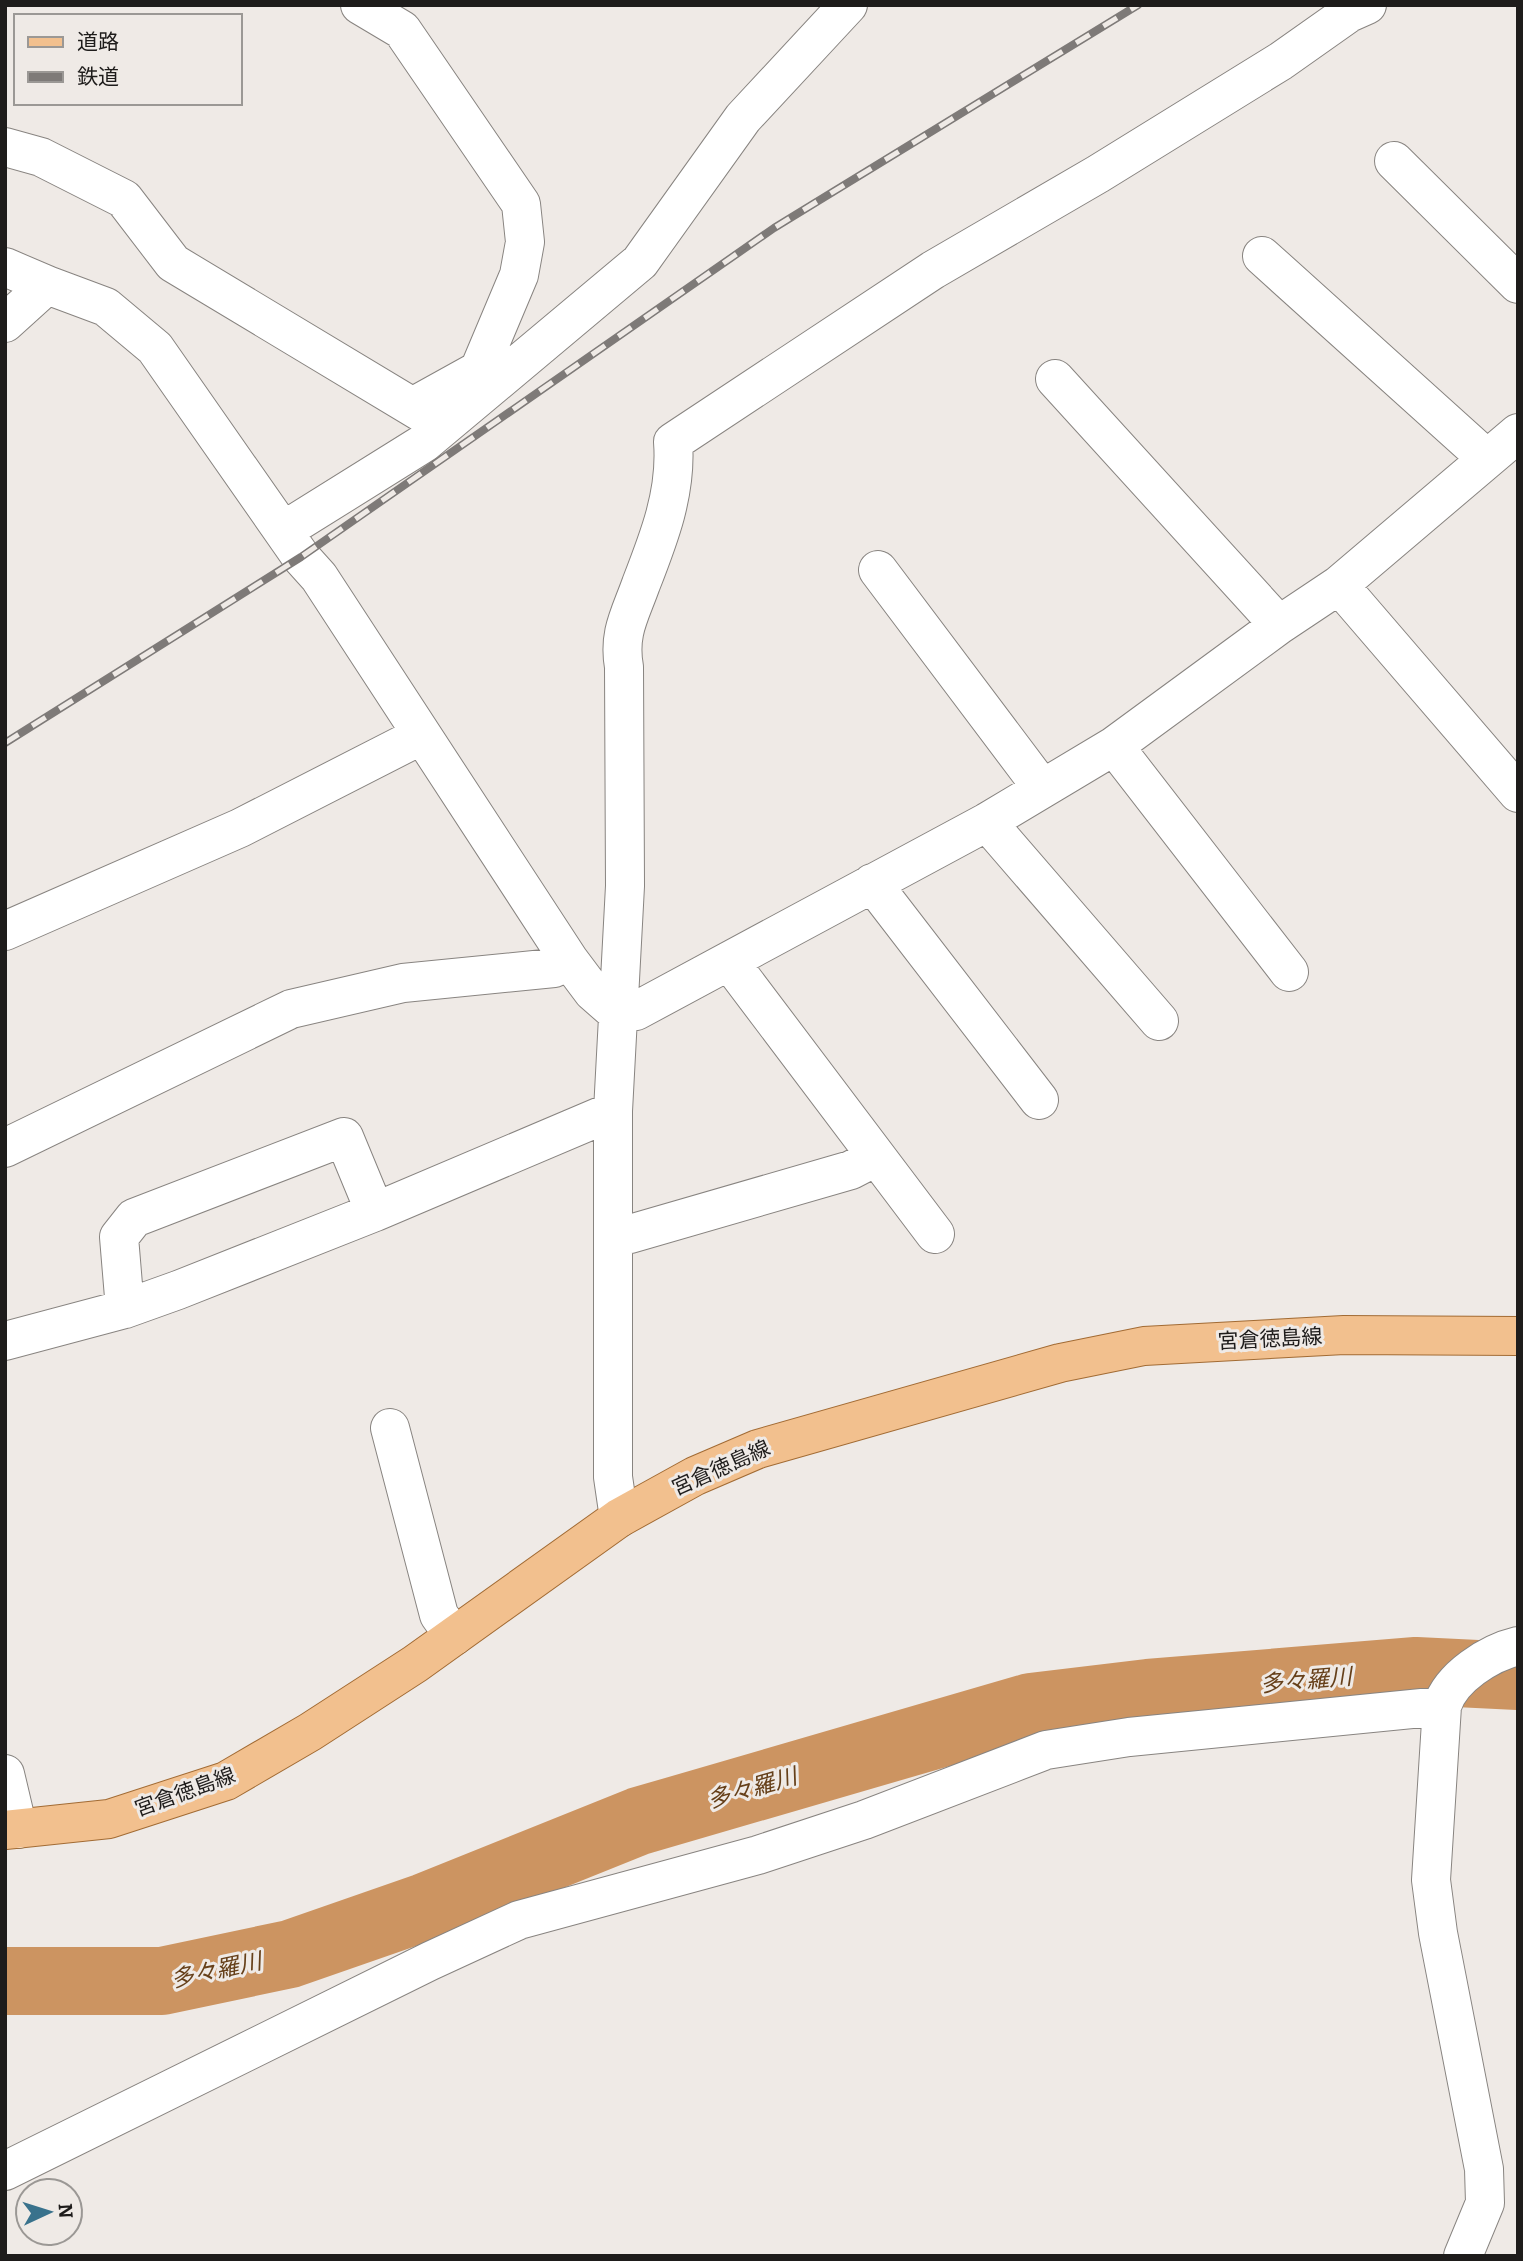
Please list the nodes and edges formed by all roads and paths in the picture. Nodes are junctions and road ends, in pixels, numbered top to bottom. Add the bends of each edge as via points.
1 (360, 5) edge
2 (848, 5) edge
3 (1367, 5) edge
4 (5, 147) edge
5 (1394, 161) dead end
6 (1262, 256) dead end
7 (5, 267) edge
8 (1518, 284) edge
9 (47, 285) junction
10 (5, 323) edge
11 (1055, 379) dead end
12 (429, 416) junction
13 (1506, 449) edge
14 (283, 531) junction
15 (878, 570) dead end
16 (1339, 585) junction
17 (1279, 625) junction
18 (422, 735) junction
19 (1114, 746) junction
20 (1042, 789) junction
21 (1518, 793) edge
22 (987, 822) junction
23 (872, 883) junction
24 (5, 932) edge
25 (569, 960) junction
26 (729, 961) junction
27 (1289, 972) dead end
28 (617, 1013) junction
29 (1159, 1021) dead end
30 (1039, 1100) dead end
31 (613, 1111) junction
32 (5, 1148) edge
33 (876, 1157) junction
34 (375, 1212) junction
35 (935, 1234) dead end
36 (613, 1235) junction
37 (124, 1309) junction
38 (1518, 1336) edge
39 (5, 1341) edge
40 (390, 1428) dead end
41 (619, 1518) junction
42 (454, 1636) junction
43 (1507, 1649) edge
44 (1444, 1699) junction
45 (5, 1774) edge
46 (12, 1830) edge
47 (5, 2171) edge
48 (1463, 2256) edge

1 - 12 street via 402,30 521,204 525,242 519,275 479,370
2 - 12 street via 743,118 640,262
3 - 28 street via 1098,174 933,270 673,442 675,467 664,524 620,642 625,886
4 - 12 street via 41,157 124,199 173,263
5 - 8 street
6 - 13 street via 1475,448
7 - 9 street
9 - 10 street
9 - 14 street via 106,307 155,348
11 - 17 street
12 - 14 street via 424,443
13 - 16 street
14 - 18 street via 319,577
15 - 20 street
16 - 17 street
16 - 21 street
17 - 19 street
18 - 24 street via 240,828
18 - 25 street
19 - 20 street
19 - 27 street
20 - 22 street
22 - 23 street
22 - 29 street
23 - 26 street
23 - 30 street
25 - 28 street via 593,992
25 - 32 street via 554,968 403,983 292,1009
26 - 28 street via 636,1011
26 - 33 street
28 - 31 street
31 - 34 street
31 - 36 street
33 - 35 street
33 - 36 street via 851,1170 630,1234
34 - 37 street
34 - 37 street via 344,1137 134,1218 120,1237
36 - 41 street via 613,1477
37 - 39 street
38 - 41 main road, 宮倉徳島線 via 1344,1335 1143,1346 758,1449 695,1476
40 - 42 street via 439,1615
41 - 42 main road, 宮倉徳島線
42 - 46 main road, 宮倉徳島線 via 310,1732 226,1781 109,1819
43 - 44 street
44 - 47 street via 1046,1751 758,1855 519,1920
44 - 48 street via 1431,1880 1484,2169 1485,2203
45 - 46 street

